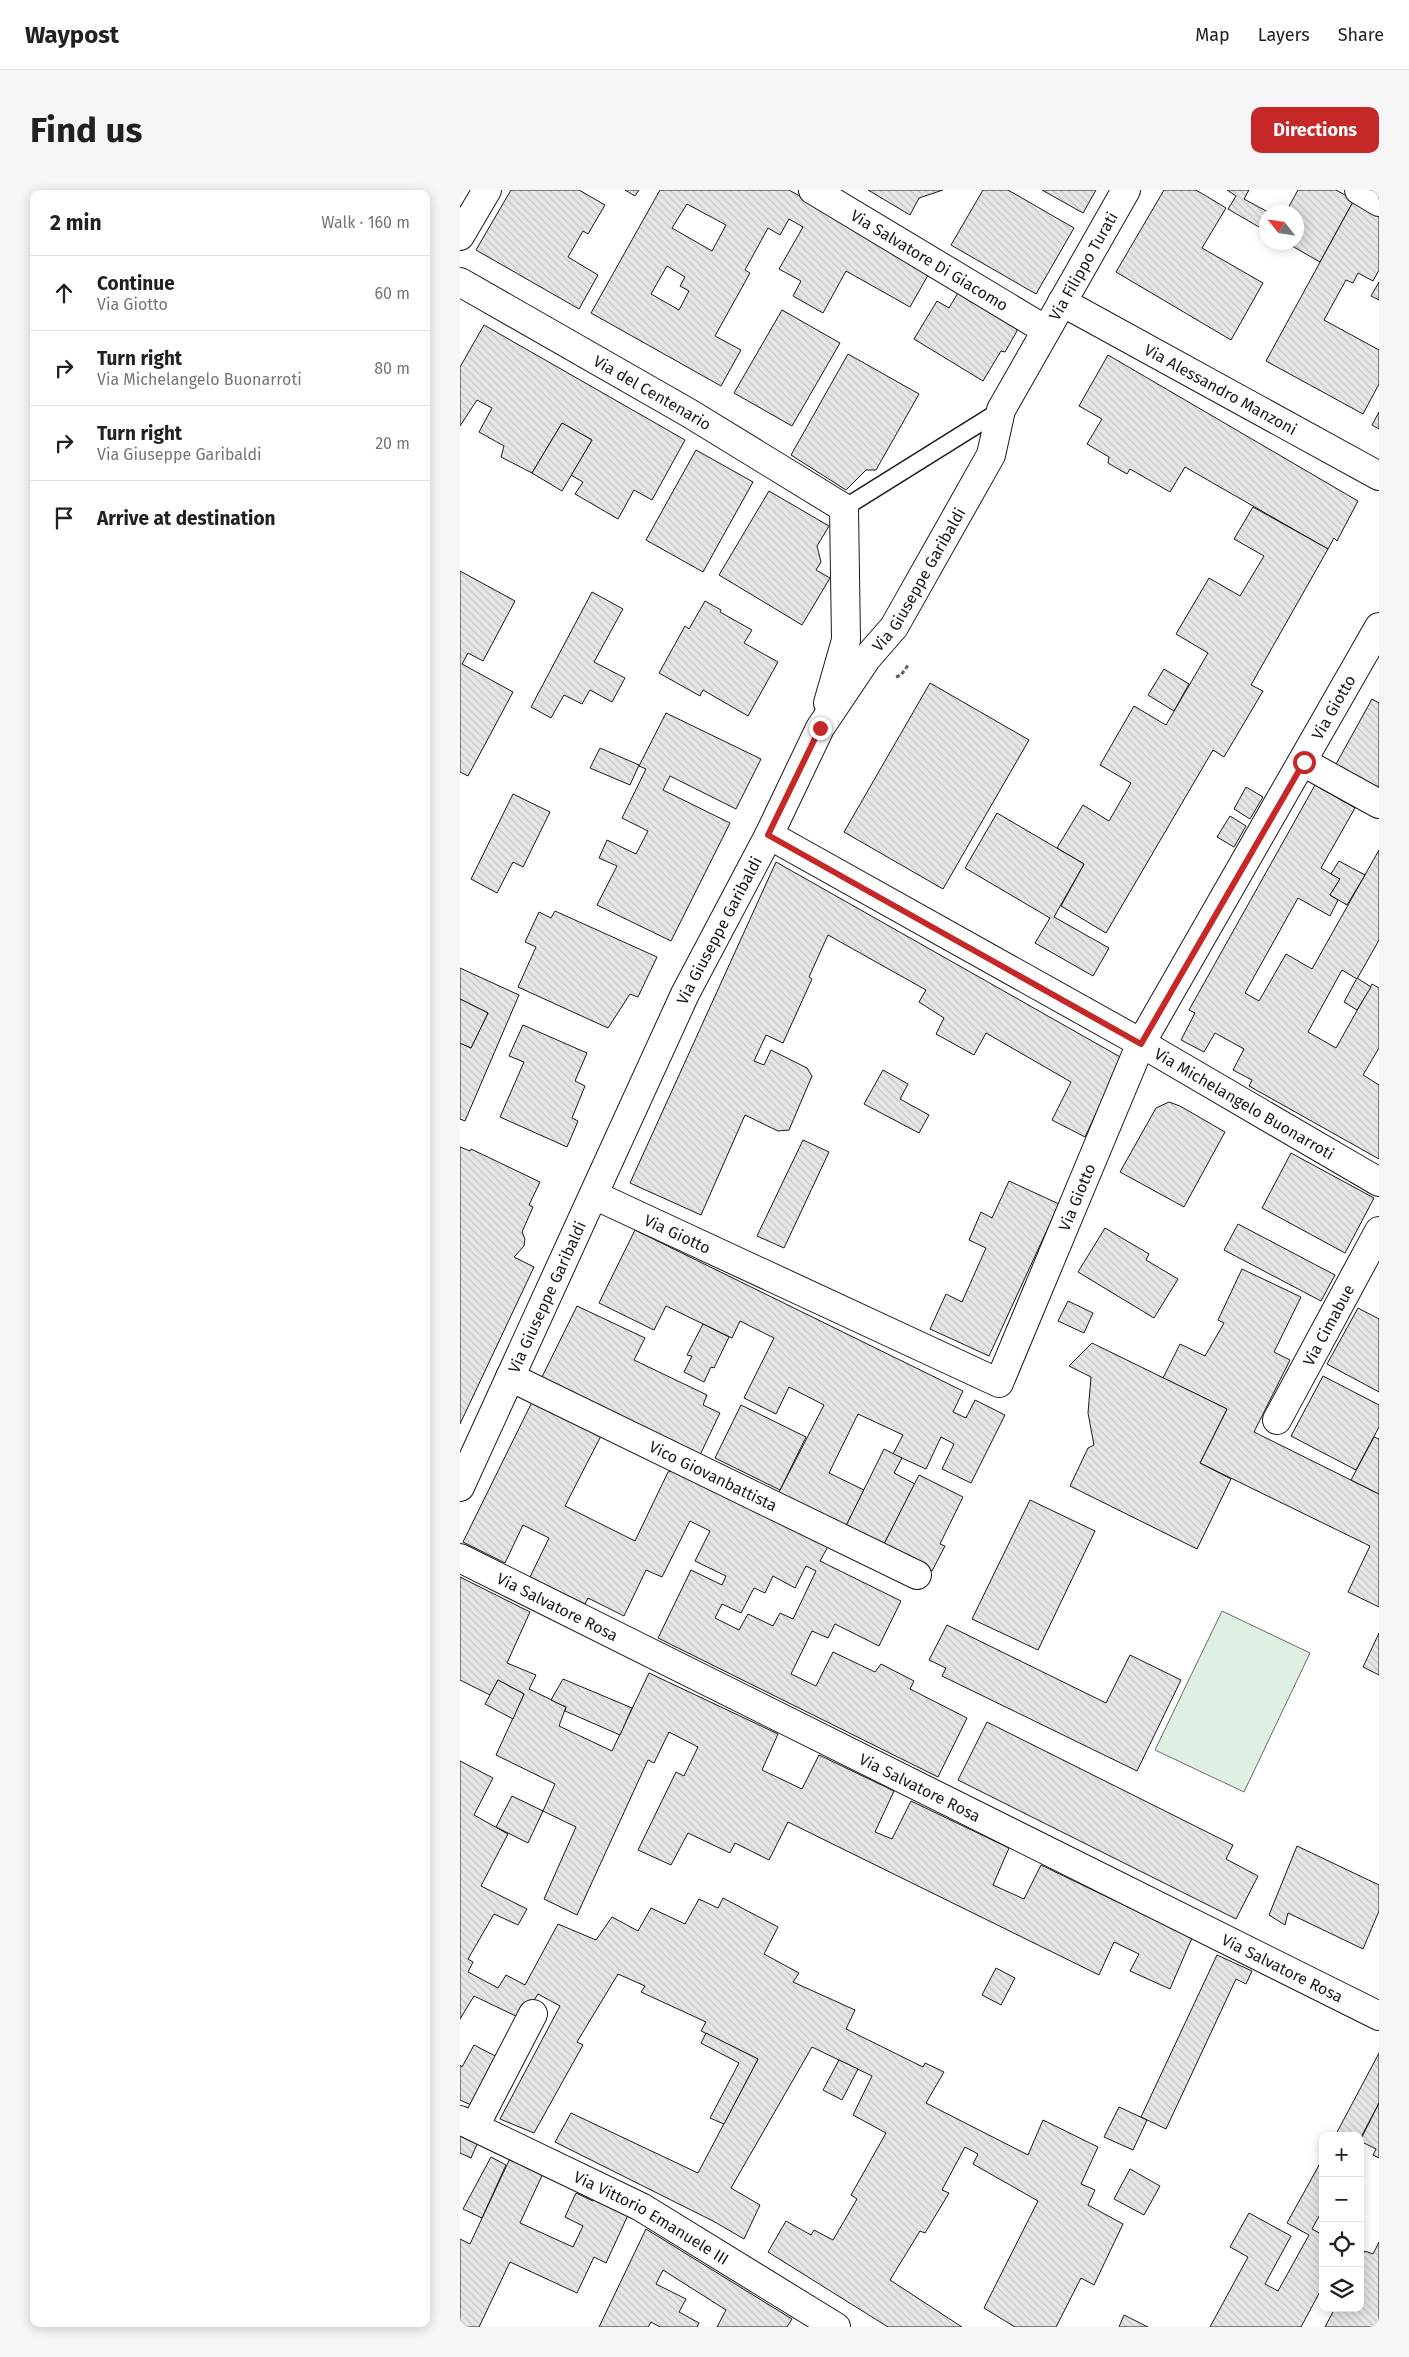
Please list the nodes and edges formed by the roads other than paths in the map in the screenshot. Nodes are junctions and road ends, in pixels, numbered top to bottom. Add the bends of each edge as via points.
1 (486, 190) edge
2 (813, 190) edge
3 (1126, 190) edge
4 (1359, 190) edge
5 (1379, 202) edge
6 (460, 236) edge
7 (460, 282) edge
8 (1062, 302) junction
9 (1043, 336) junction
10 (1001, 410) junction
11 (1379, 476) edge
12 (844, 508) junction
13 (1379, 627) edge
14 (820, 728) junction
15 (1304, 762) junction
16 (1379, 804) edge
17 (768, 835) junction
18 (1141, 1044) junction
19 (1379, 1182) edge
20 (594, 1196) junction
21 (1379, 1231) edge
22 (510, 1378) junction
23 (1277, 1420) dead end
24 (460, 1486) edge
25 (460, 1558) edge
26 (917, 1575) dead end
27 (533, 2014) dead end
28 (1379, 2016) edge
29 (467, 2123) edge
30 (836, 2327) edge

1 - 6 street
2 - 9 street, Via Salvatore Di Giacomo
3 - 8 street, Via Filippo Turati
4 - 5 street
7 - 12 street, Via del Centenario via 689,413
8 - 9 street, Via Filippo Turati
8 - 11 street, Via Alessandro Manzoni
9 - 10 street, Via Giuseppe Garibaldi
10 - 12 lane
10 - 14 street, Via Giuseppe Garibaldi via 991,455 894,627 867,658
12 - 14 street via 846,640
13 - 15 street, Via Giotto
14 - 17 street, Via Giuseppe Garibaldi
15 - 16 street
15 - 18 street, Via Giotto
17 - 18 street, Via Michelangelo Buonarroti
17 - 20 street, Via Giuseppe Garibaldi via 685,994
18 - 19 street, Via Michelangelo Buonarroti
18 - 20 street, Via Giotto via 999,1383
20 - 22 street, Via Giuseppe Garibaldi
21 - 23 street, Via Cimabue
22 - 24 street, Via Giuseppe Garibaldi
22 - 26 street, Vico Giovanbattista
25 - 28 street, Via Salvatore Rosa
27 - 29 street
29 - 30 street, Via Vittorio Emanuele III via 641,2208

